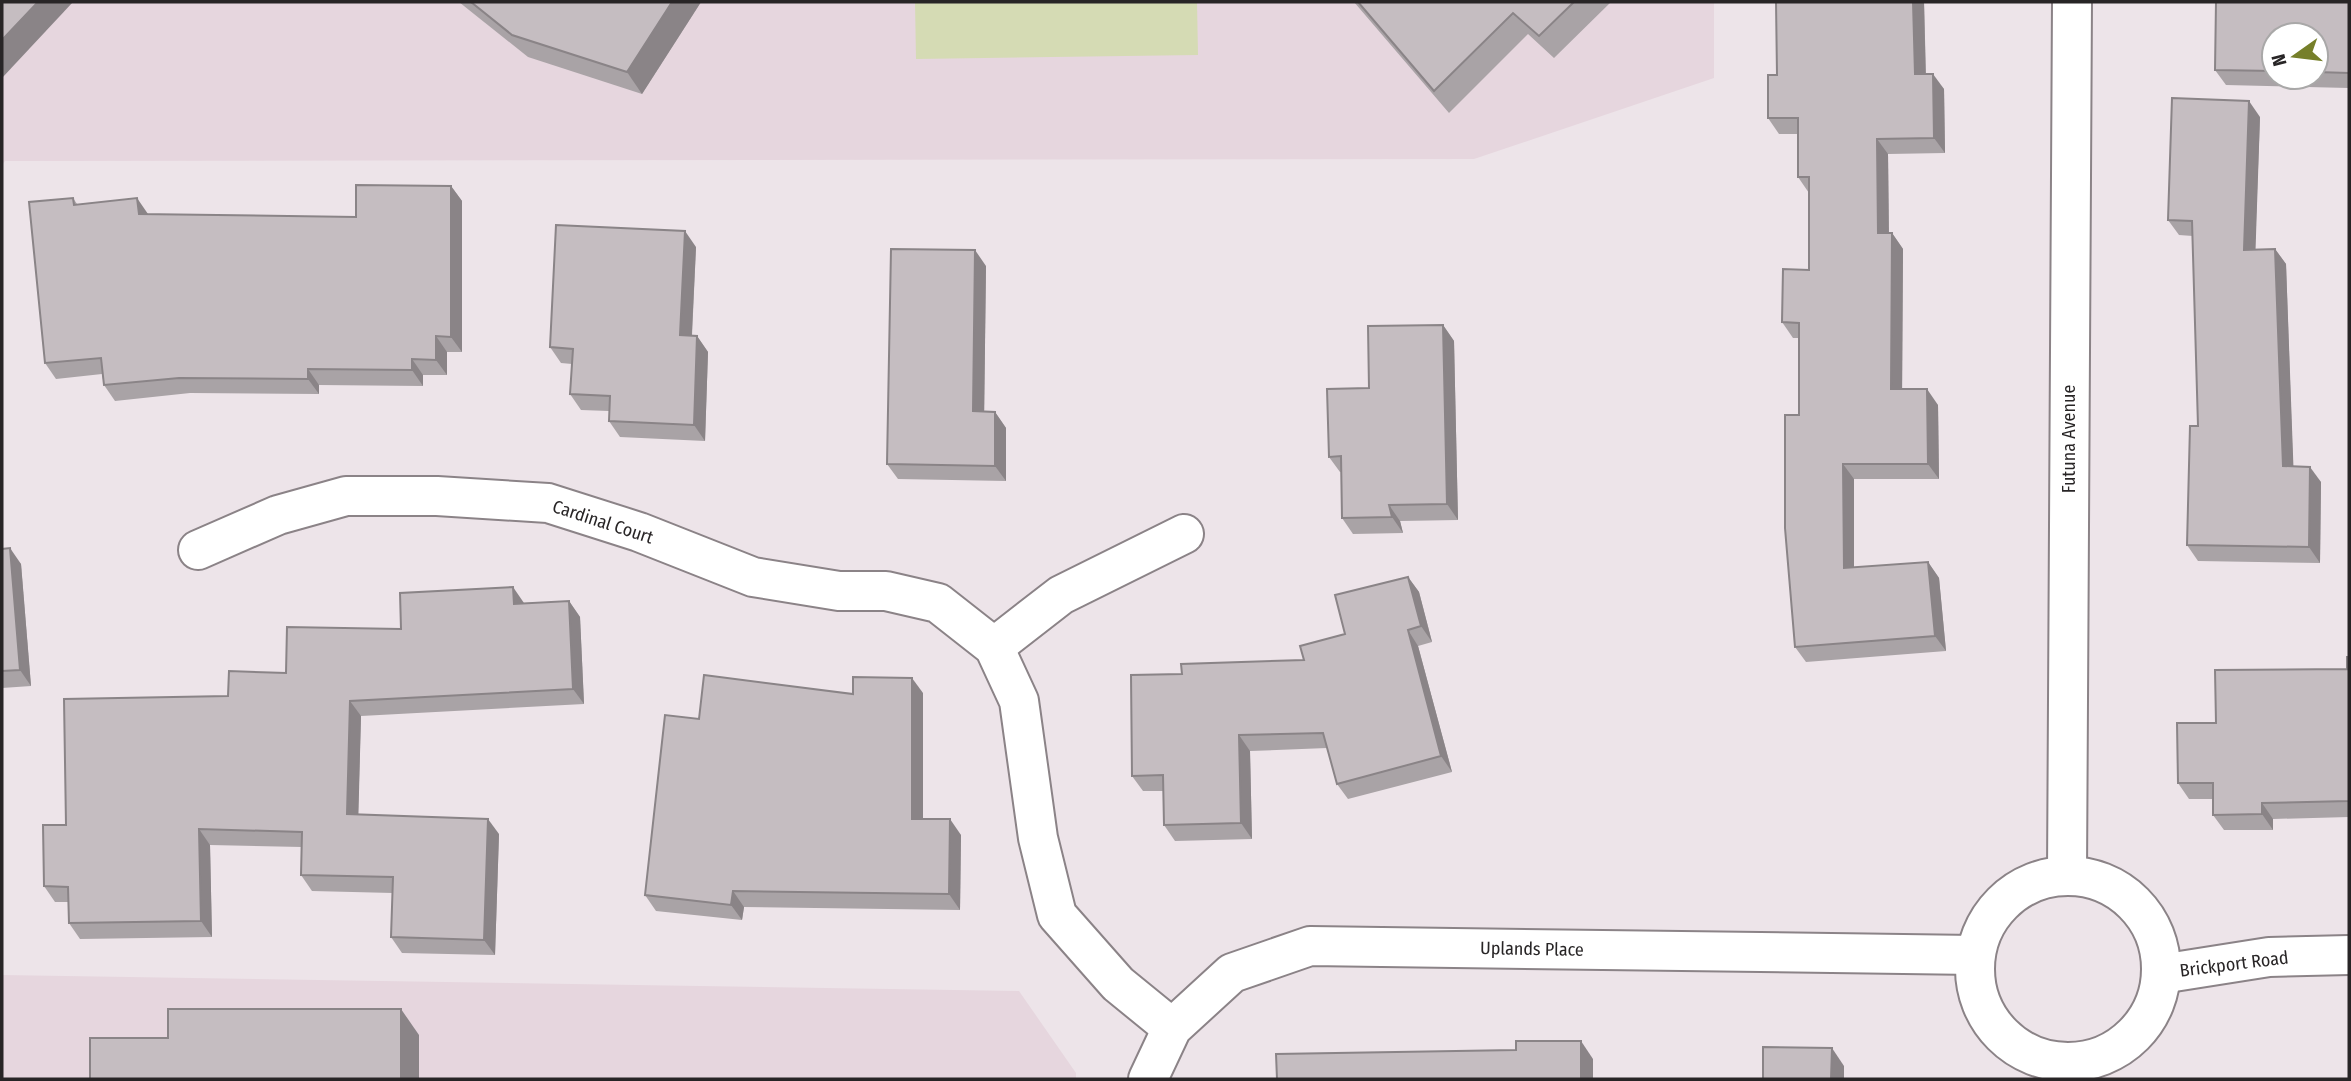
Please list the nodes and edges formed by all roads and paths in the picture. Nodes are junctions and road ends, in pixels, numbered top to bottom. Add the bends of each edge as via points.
1 (2072, 2) edge
2 (1184, 534) dead end
3 (198, 550) dead end
4 (994, 647) junction
5 (2067, 875) junction
6 (1975, 955) junction
7 (2349, 955) edge
8 (2161, 974) junction
9 (1172, 1028) junction
10 (2073, 1071) edge
11 (1148, 1079) edge

1 - 5 street, Futuna Avenue
2 - 4 street via 1061,595
3 - 4 street, Cardinal Court via 278,515 346,496 548,503 639,532 753,577 839,591 886,591 938,603
4 - 9 street, Cardinal Court via 1019,701 1038,838 1057,915 1118,984
5 - 6 street via 2017,890 1997,907 1983,929
5 - 8 street via 2097,880 2124,894 2145,916 2158,944
6 - 9 street, Uplands Place via 1310,946 1232,974
6 - 10 street via 1975,983 1983,1009 1999,1032 2020,1050
7 - 8 street, Brickport Road via 2269,957
8 - 10 street via 2156,1001 2134,1035 2124,1045
9 - 11 street, Uplands Place

